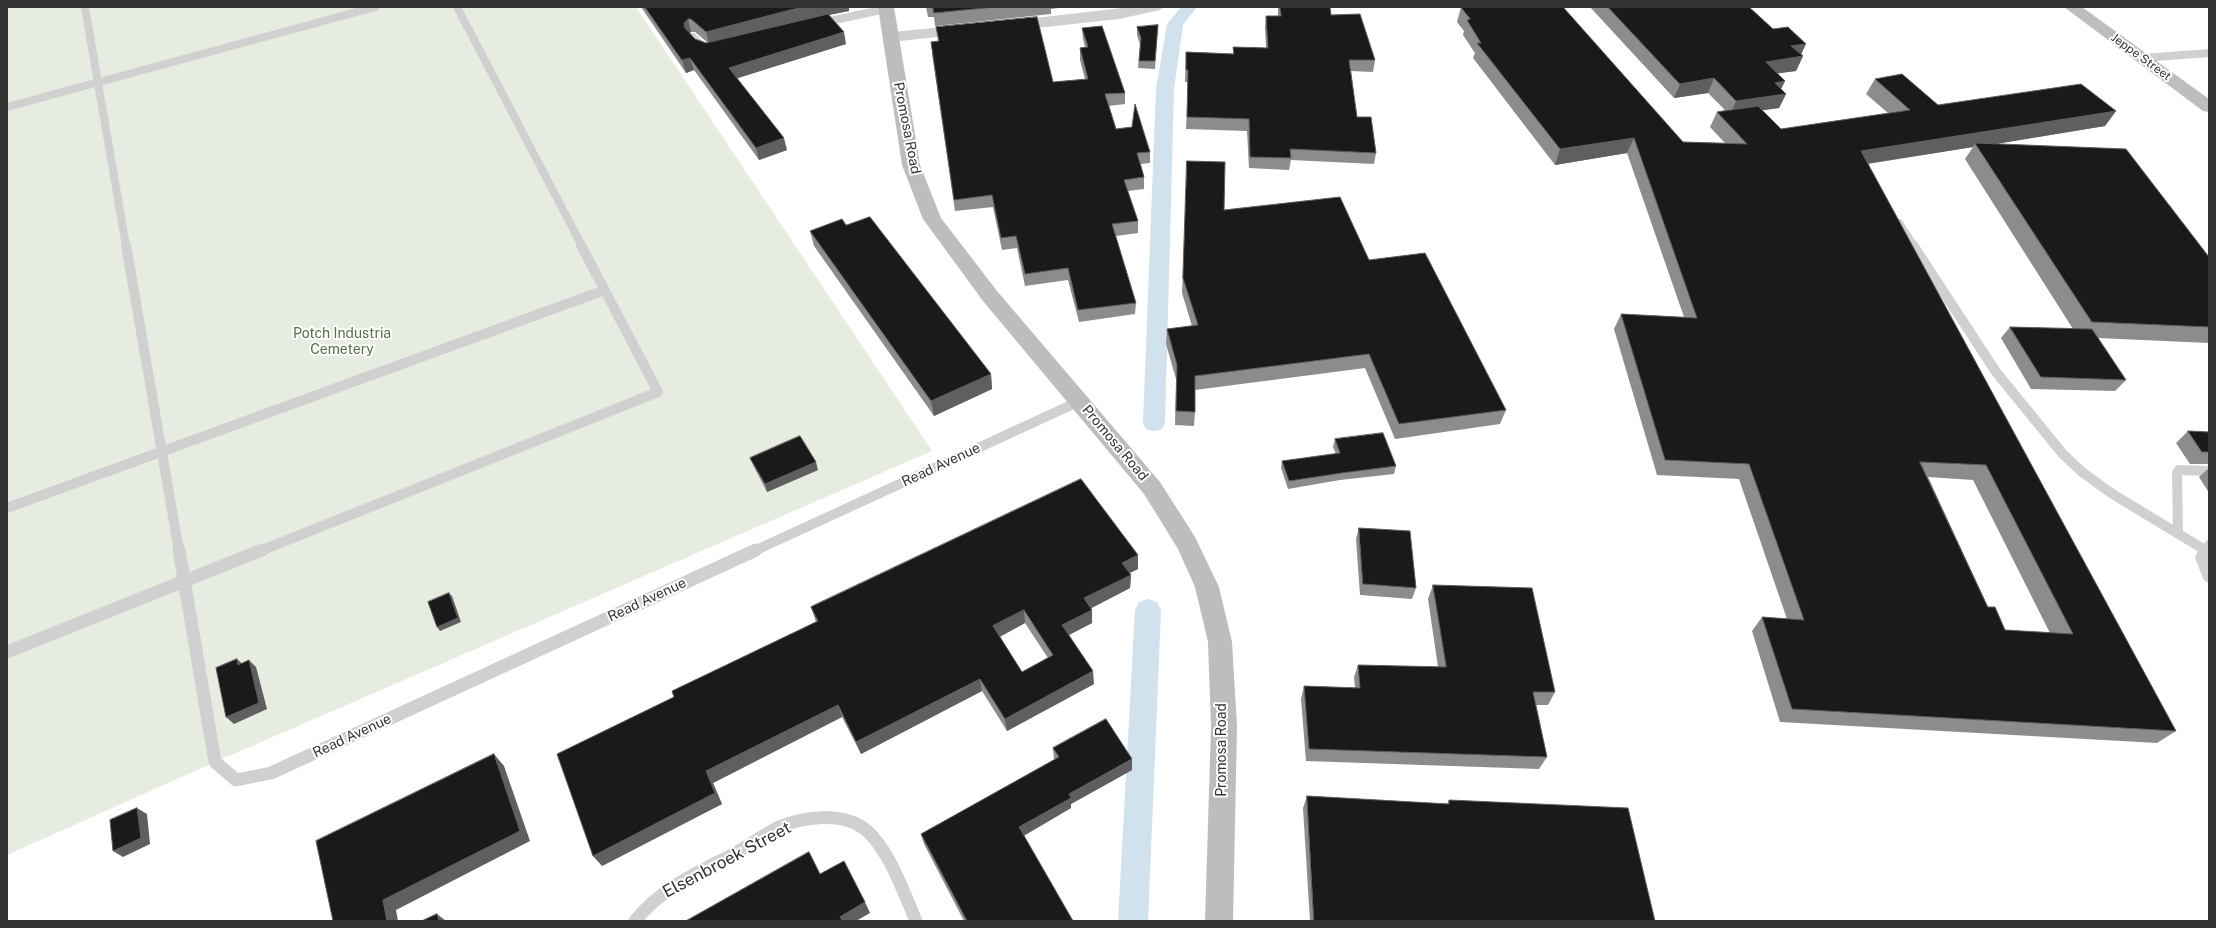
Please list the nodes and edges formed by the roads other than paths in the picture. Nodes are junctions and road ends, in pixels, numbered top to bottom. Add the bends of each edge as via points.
1 (85, 7) edge
2 (375, 7) edge
3 (458, 7) edge
4 (1154, 7) edge
5 (2072, 7) edge
6 (886, 8) edge
7 (809, 25) edge
8 (693, 37) edge
9 (891, 37) junction
10 (714, 49) edge
11 (2209, 53) edge
12 (2143, 58) junction
13 (98, 82) junction
14 (7, 107) edge
15 (2209, 107) edge
16 (1895, 217) edge
17 (605, 290) junction
18 (1080, 401) junction
19 (161, 452) junction
20 (2209, 471) edge
21 (7, 508) edge
22 (2178, 534) junction
23 (2207, 547) edge
24 (2209, 576) edge
25 (183, 582) junction
26 (7, 652) edge
27 (635, 921) edge
28 (916, 921) edge
29 (1219, 921) edge

1 - 13 lane
2 - 13 lane
3 - 17 lane
4 - 9 street via 1119,14
5 - 12 street, Jeppe Street
6 - 7 lane
6 - 9 street, Promosa Road
8 - 10 lane via 704,48
9 - 18 street, Promosa Road via 911,165 932,219 990,296
11 - 12 lane
12 - 15 street, Jeppe Street
13 - 14 lane
13 - 19 lane
16 - 22 lane via 2006,387 2050,440 2082,471 2130,506
17 - 19 lane
17 - 25 lane via 658,392
18 - 25 lane, Read Avenue via 271,773 236,780 215,762
18 - 29 street, Promosa Road via 1152,488 1187,544 1207,587 1220,642 1224,726
19 - 21 lane
19 - 25 lane
20 - 22 lane via 2179,470 2176,473
22 - 23 lane
23 - 24 lane via 2202,558
25 - 26 lane
27 - 28 lane, Elsenbroek Street via 642,909 662,894 784,826 822,817 849,820 863,827 873,837 902,889

